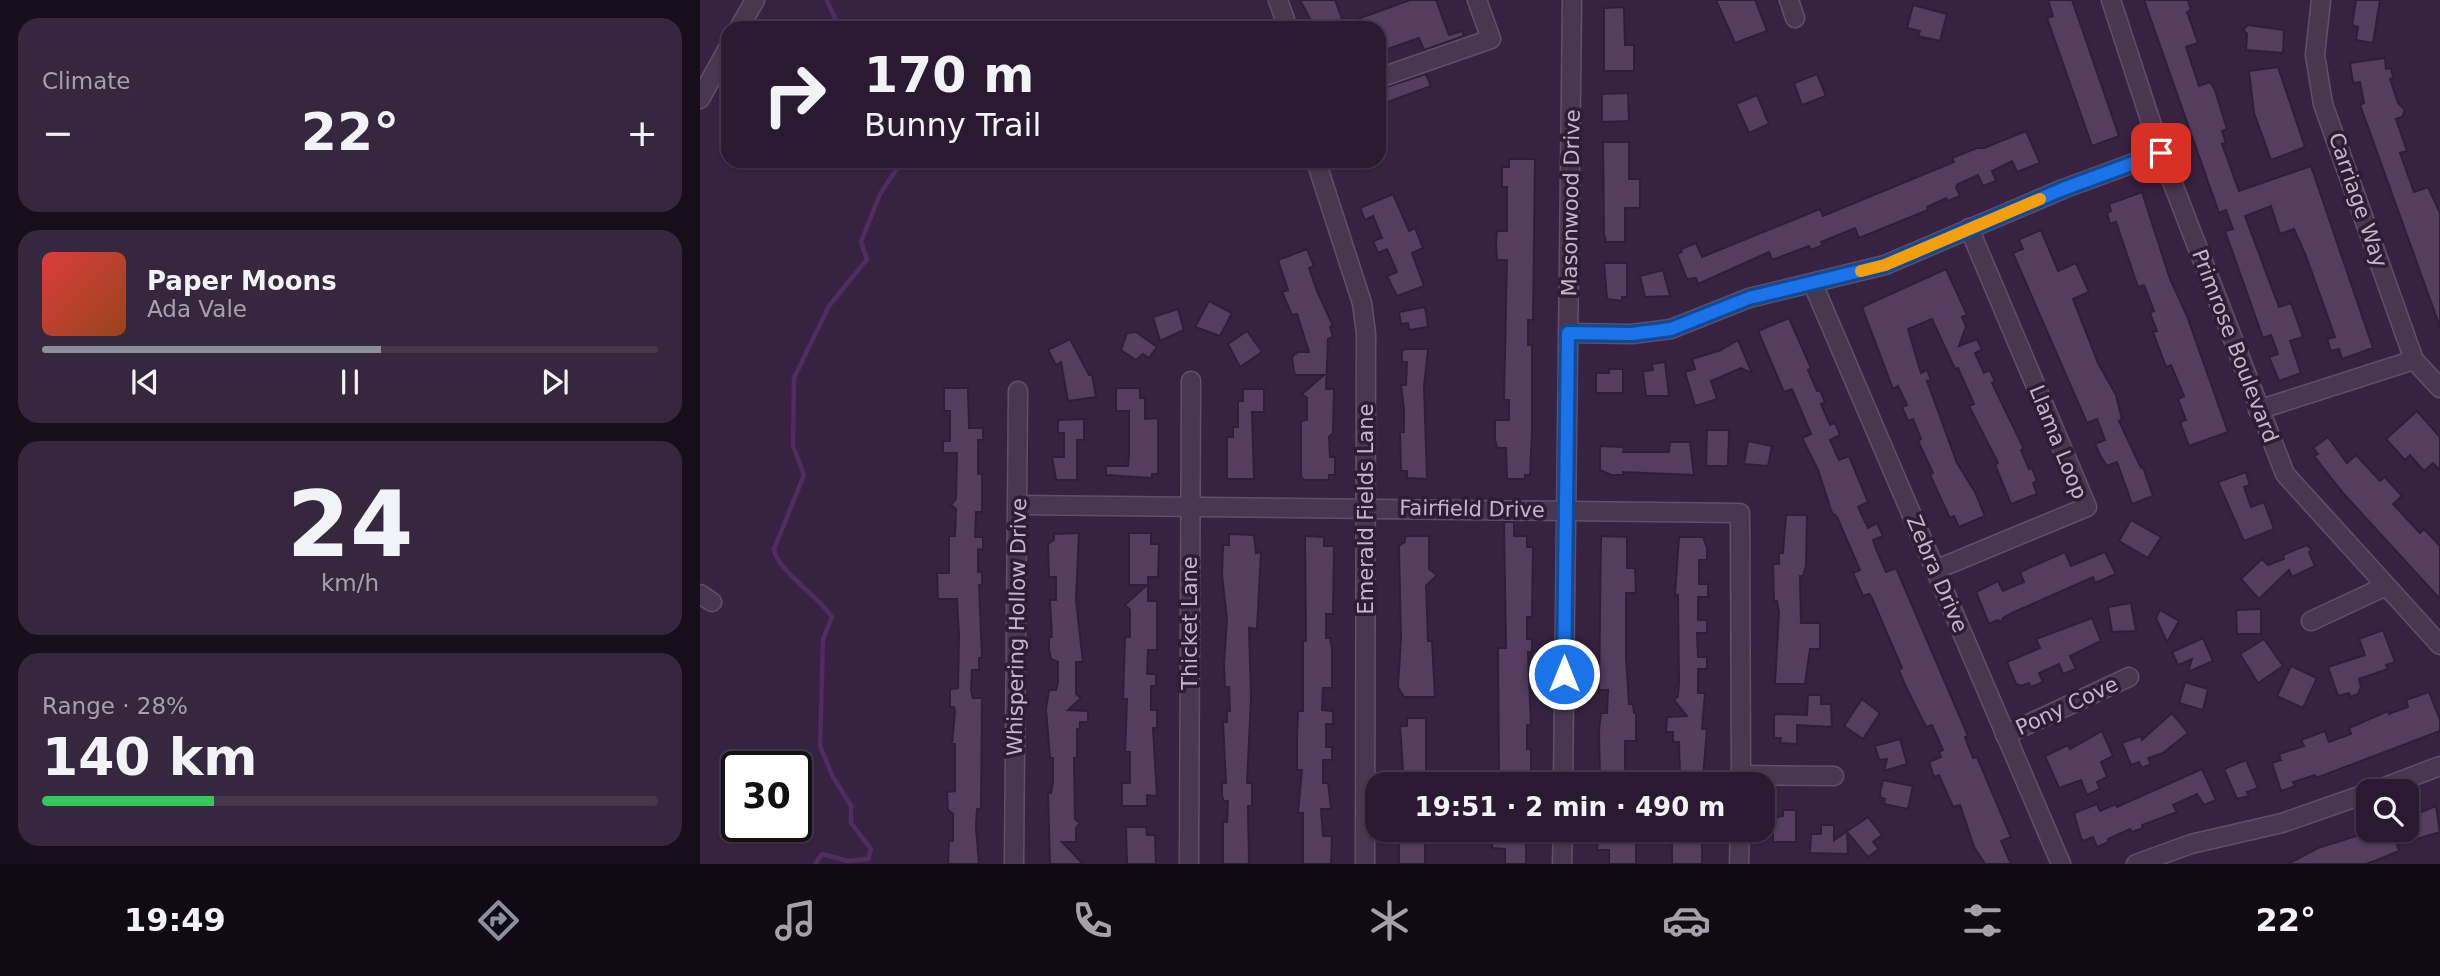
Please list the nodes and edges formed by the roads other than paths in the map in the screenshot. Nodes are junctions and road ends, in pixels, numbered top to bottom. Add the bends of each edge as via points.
1 (1278, 0) edge
2 (1477, 0) edge
3 (1572, 0) edge
4 (1789, 0) edge
5 (2111, 0) edge
6 (2321, 0) edge
7 (748, 3) edge
8 (1795, 18) dead end
9 (742, 21) edge
10 (1286, 21) edge
11 (721, 61) edge
12 (1386, 76) edge
13 (700, 99) edge
14 (2161, 153) junction
15 (1318, 168) edge
16 (1969, 228) junction
17 (1813, 284) junction
18 (1568, 333) junction
19 (2414, 360) junction
20 (1191, 381) dead end
21 (2440, 388) edge
22 (1018, 391) dead end
23 (2258, 410) junction
24 (1018, 505) junction
25 (1367, 507) junction
26 (1190, 509) junction
27 (1565, 510) junction
28 (1935, 570) junction
29 (2386, 586) junction
30 (2311, 621) dead end
31 (2440, 645) edge
32 (2129, 677) dead end
33 (2005, 735) junction
34 (2440, 766) edge
35 (1563, 772) edge
36 (1741, 772) edge
37 (1834, 776) dead end
38 (1775, 779) edge
39 (2406, 779) edge
40 (2356, 797) edge
41 (1563, 842) edge
42 (1740, 842) edge
43 (1014, 864) edge
44 (1189, 864) edge
45 (1365, 864) edge
46 (1562, 864) edge
47 (1740, 864) edge
48 (2061, 864) edge
49 (2136, 864) edge

1 - 10 street
2 - 12 street via 1491,39
3 - 18 street, Masonwood Drive
4 - 8 street
5 - 14 street, Primrose Boulevard
6 - 19 street, Carriage Way via 2315,55 2323,104
7 - 9 street
11 - 13 street
14 - 16 street
14 - 23 street, Primrose Boulevard
15 - 25 street, Emerald Fields Lane via 1362,303
16 - 17 street via 1885,265
16 - 28 street, Llama Loop via 2087,507
17 - 18 street via 1749,298 1671,329
17 - 28 street, Zebra Drive
18 - 27 street, Masonwood Drive
19 - 21 street, Carriage Way
19 - 23 street
20 - 26 street, Thicket Lane
22 - 24 street, Whispering Hollow Drive
23 - 29 street, Primrose Boulevard via 2285,474
24 - 26 street, Fairfield Drive
24 - 43 street, Whispering Hollow Drive
25 - 26 street, Fairfield Drive
25 - 27 street, Fairfield Drive
25 - 45 street, Emerald Fields Lane
26 - 44 street, Thicket Lane
27 - 35 street, Masonwood Drive
27 - 36 street, Fairfield Drive via 1740,513
28 - 33 street, Zebra Drive
29 - 30 street
29 - 31 street, Primrose Boulevard
32 - 33 street, Pony Cove
33 - 48 street, Zebra Drive
34 - 39 street
37 - 38 street
40 - 49 street
41 - 46 street
42 - 47 street

